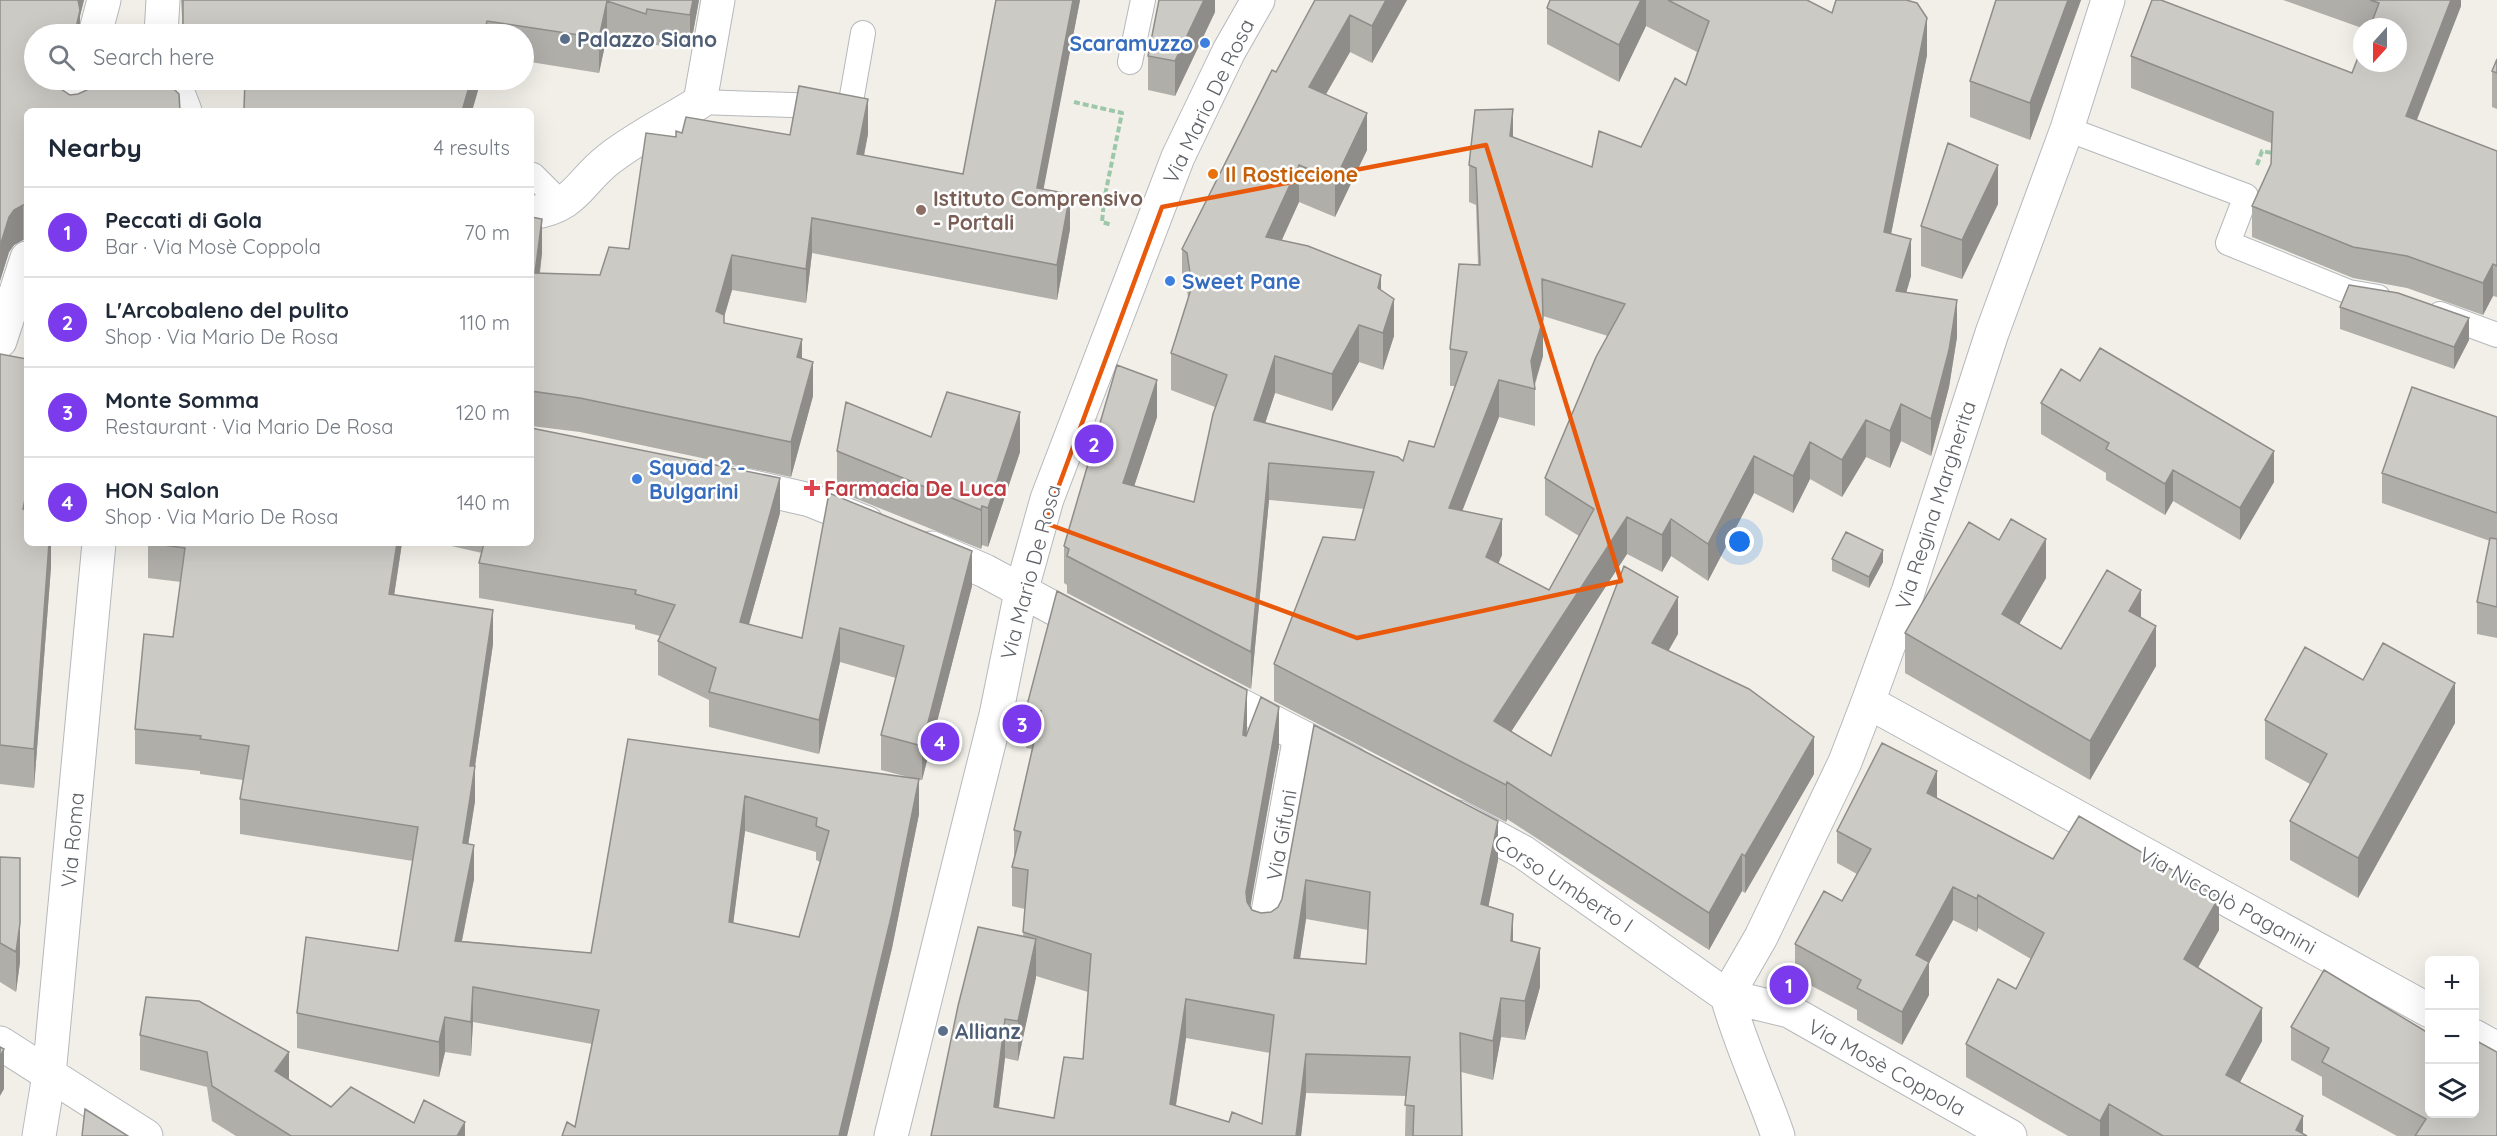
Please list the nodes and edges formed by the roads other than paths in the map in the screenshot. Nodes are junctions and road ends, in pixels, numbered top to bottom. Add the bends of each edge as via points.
1 (163, 0) edge
2 (718, 0) edge
3 (1143, 0) edge
4 (1258, 0) edge
5 (2108, 0) edge
6 (94, 1) edge
7 (94, 24) edge
8 (162, 24) edge
9 (863, 33) dead end
10 (1130, 62) dead end
11 (79, 90) edge
12 (177, 90) edge
13 (700, 102) junction
14 (75, 108) edge
15 (184, 108) edge
16 (2067, 129) junction
17 (534, 178) edge
18 (546, 208) edge
19 (24, 272) edge
20 (2497, 335) edge
21 (6, 357) edge
22 (706, 477) edge
23 (99, 546) edge
24 (1021, 592) junction
25 (1118, 643) edge
26 (1181, 675) edge
27 (1868, 702) junction
28 (1300, 736) junction
29 (1377, 775) edge
30 (1429, 802) edge
31 (1264, 934) edge
32 (1727, 996) junction
33 (2428, 1010) edge
34 (2479, 1038) edge
35 (0, 1043) edge
36 (2497, 1049) edge
37 (49, 1075) junction
38 (39, 1136) edge
39 (146, 1136) edge
40 (891, 1136) edge
41 (1778, 1136) edge
42 (2010, 1136) edge

1 - 8 street
2 - 13 street
3 - 10 lane
4 - 24 street, Via Mario De Rosa via 1229,51 1165,189 1047,499
5 - 16 street, Via Regina Margherita
6 - 7 street
9 - 13 lane via 850,107
11 - 14 street
12 - 15 street
13 - 18 street via 607,160 576,194
16 - 20 lane via 2246,196 2228,243 2349,292 2413,304
16 - 27 street, Via Regina Margherita via 1992,333
17 - 18 lane
19 - 21 street
22 - 24 street via 810,500 943,552
23 - 37 street, Via Roma
24 - 25 street
24 - 40 street, Via Mario De Rosa via 996,715
26 - 28 street
27 - 32 street, Via Regina Margherita via 1845,762 1761,937
27 - 33 street, Via Niccolò Paganini
28 - 29 street
28 - 31 street, Via Gifuni
30 - 32 street, Corso Umberto I via 1523,852
32 - 41 street
32 - 42 street, Via Mosè Coppola via 1789,1011
34 - 36 street
35 - 37 street
37 - 38 street, Via Roma
37 - 39 street

